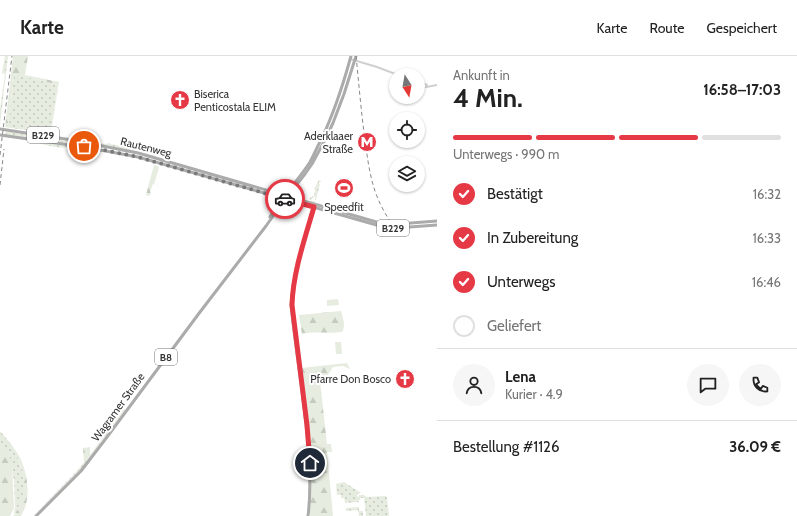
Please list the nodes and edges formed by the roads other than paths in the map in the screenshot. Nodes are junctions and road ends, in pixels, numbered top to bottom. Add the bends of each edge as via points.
1 (356, 56) edge
2 (352, 58) edge
3 (389, 72) edge
4 (425, 85) edge
5 (437, 85) edge
6 (425, 86) edge
7 (428, 86) junction
8 (0, 129) edge
9 (0, 135) edge
10 (285, 197) junction
11 (314, 206) junction
12 (351, 217) junction
13 (437, 221) edge
14 (437, 225) edge
15 (36, 516) edge
16 (308, 516) edge

1 - 2 main road, Wagramer Straße / B8
2 - 3 street
2 - 10 main road, Wagramer Straße / B8 via 320,143
4 - 7 street
5 - 7 street
6 - 7 street
8 - 10 main road, Rautenweg / B229 via 138,153
9 - 10 main road, Rautenweg / B229 via 84,146 138,157
10 - 11 main road, B229
10 - 15 main road, Wagramer Straße / B8 via 266,226 81,471
11 - 12 main road, B229
11 - 16 main road via 300,255 292,305 310,463
12 - 13 main road, B229 via 386,224
12 - 14 main road, B229 via 380,226 402,228

